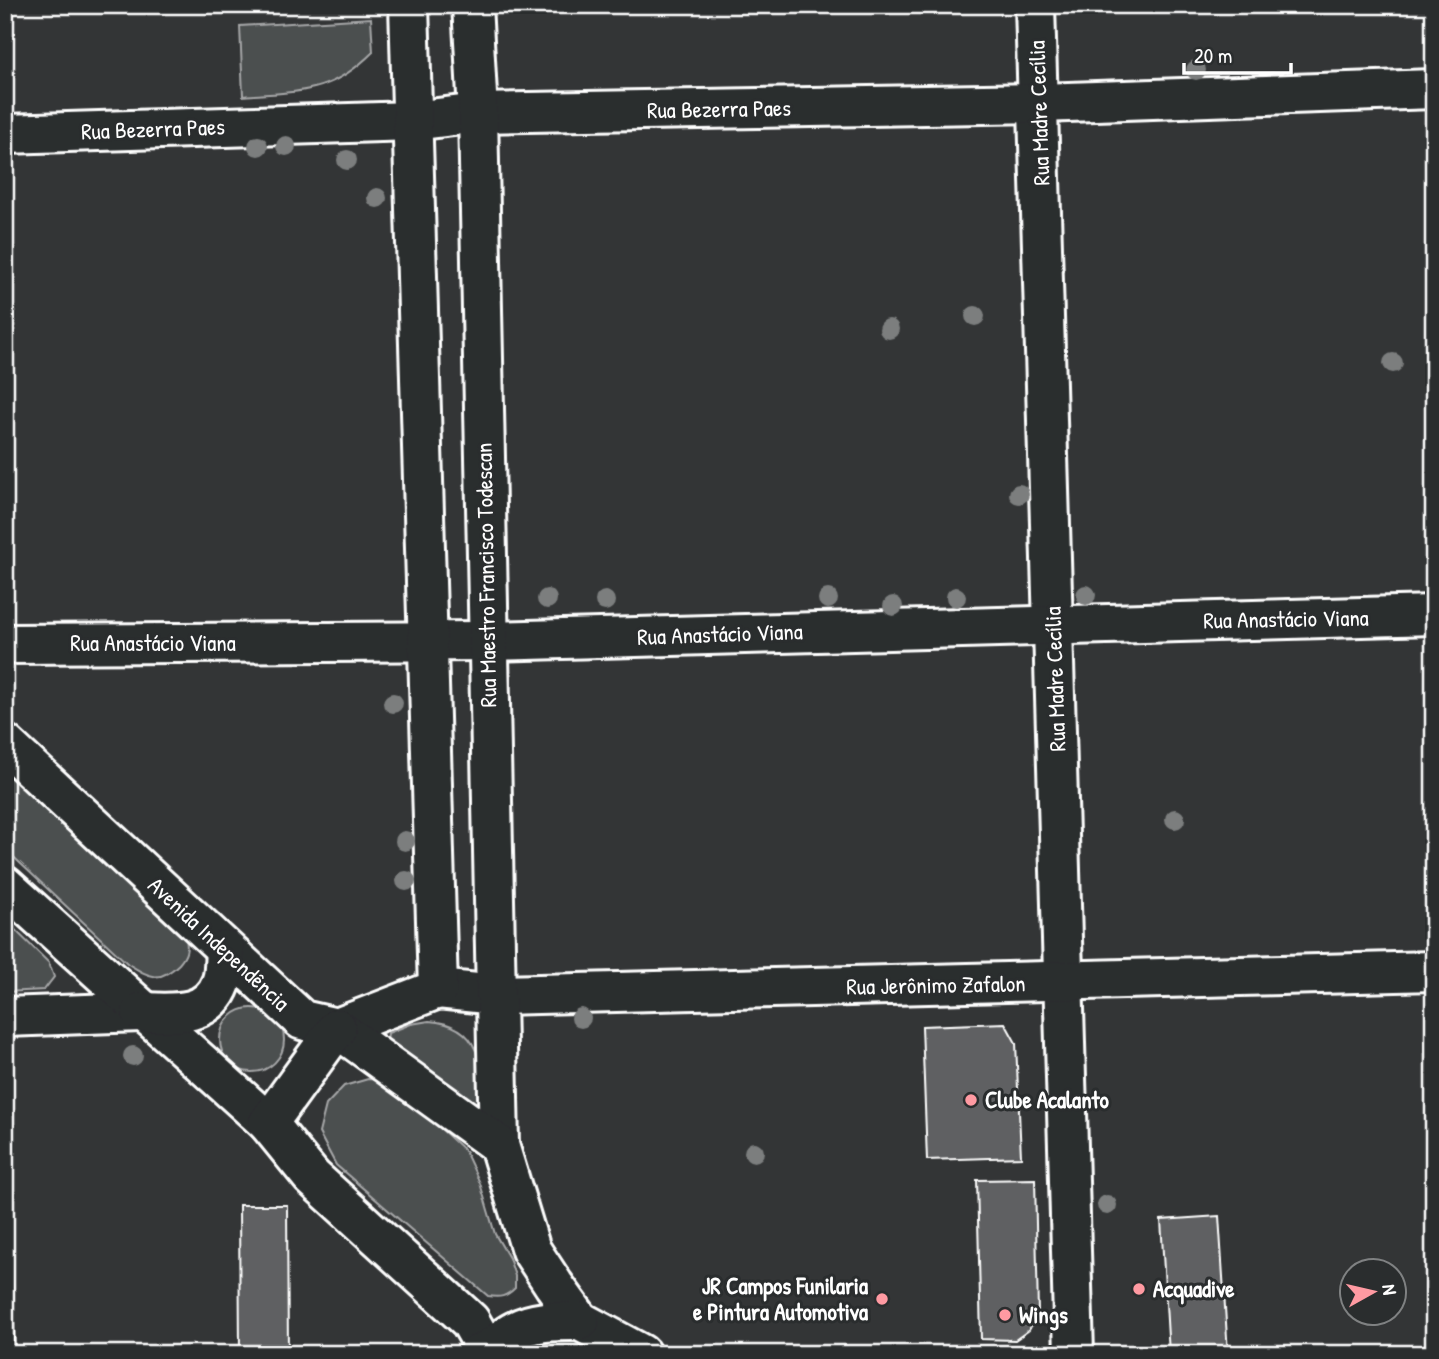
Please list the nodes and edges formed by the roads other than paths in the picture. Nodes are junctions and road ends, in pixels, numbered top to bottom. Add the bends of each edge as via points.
1 (409, 5) edge
2 (472, 5) edge
3 (1035, 5) edge
4 (1434, 89) edge
5 (1040, 103) junction
6 (478, 113) junction
7 (414, 121) junction
8 (5, 134) edge
9 (1434, 615) edge
10 (1053, 625) junction
11 (487, 641) junction
12 (428, 642) junction
13 (5, 644) edge
14 (5, 744) edge
15 (5, 887) edge
16 (225, 950) junction
17 (1434, 971) edge
18 (1063, 982) junction
19 (438, 989) junction
20 (496, 995) junction
21 (141, 1012) junction
22 (5, 1017) edge
23 (337, 1028) junction
24 (268, 1123) junction
25 (499, 1145) junction
26 (580, 1321) junction
27 (493, 1347) edge
28 (641, 1354) edge
29 (1074, 1354) edge

1 - 7 street
2 - 6 street, Rua Maestro Francisco Todescan
3 - 5 street, Rua Madre Cecília
4 - 5 street, Rua Bezerra Paes
5 - 6 street, Rua Bezerra Paes
5 - 10 street, Rua Madre Cecília
6 - 7 street, Rua Bezerra Paes
6 - 11 street, Rua Maestro Francisco Todescan
7 - 8 street, Rua Bezerra Paes
7 - 12 street
9 - 10 street, Rua Anastácio Viana
10 - 11 street, Rua Anastácio Viana
10 - 18 street, Rua Madre Cecília
11 - 12 street, Rua Anastácio Viana
11 - 20 street, Rua Maestro Francisco Todescan
12 - 13 street, Rua Anastácio Viana
12 - 19 street
14 - 16 street, Avenida Independência
15 - 21 street
16 - 21 street via 221,983 206,1005 182,1014
16 - 23 street, Avenida Independência via 302,1020
17 - 18 street, Rua Jerônimo Zafalon
18 - 20 street, Rua Jerônimo Zafalon
18 - 29 street, Rua Madre Cecília
19 - 20 street, Rua Jerônimo Zafalon
19 - 23 street
20 - 25 street, Rua Maestro Francisco Todescan
21 - 22 street
21 - 24 street
23 - 24 street
23 - 25 street, Avenida Independência
24 - 27 street via 312,1177
25 - 26 street via 531,1250
26 - 27 street via 537,1322
26 - 28 street

